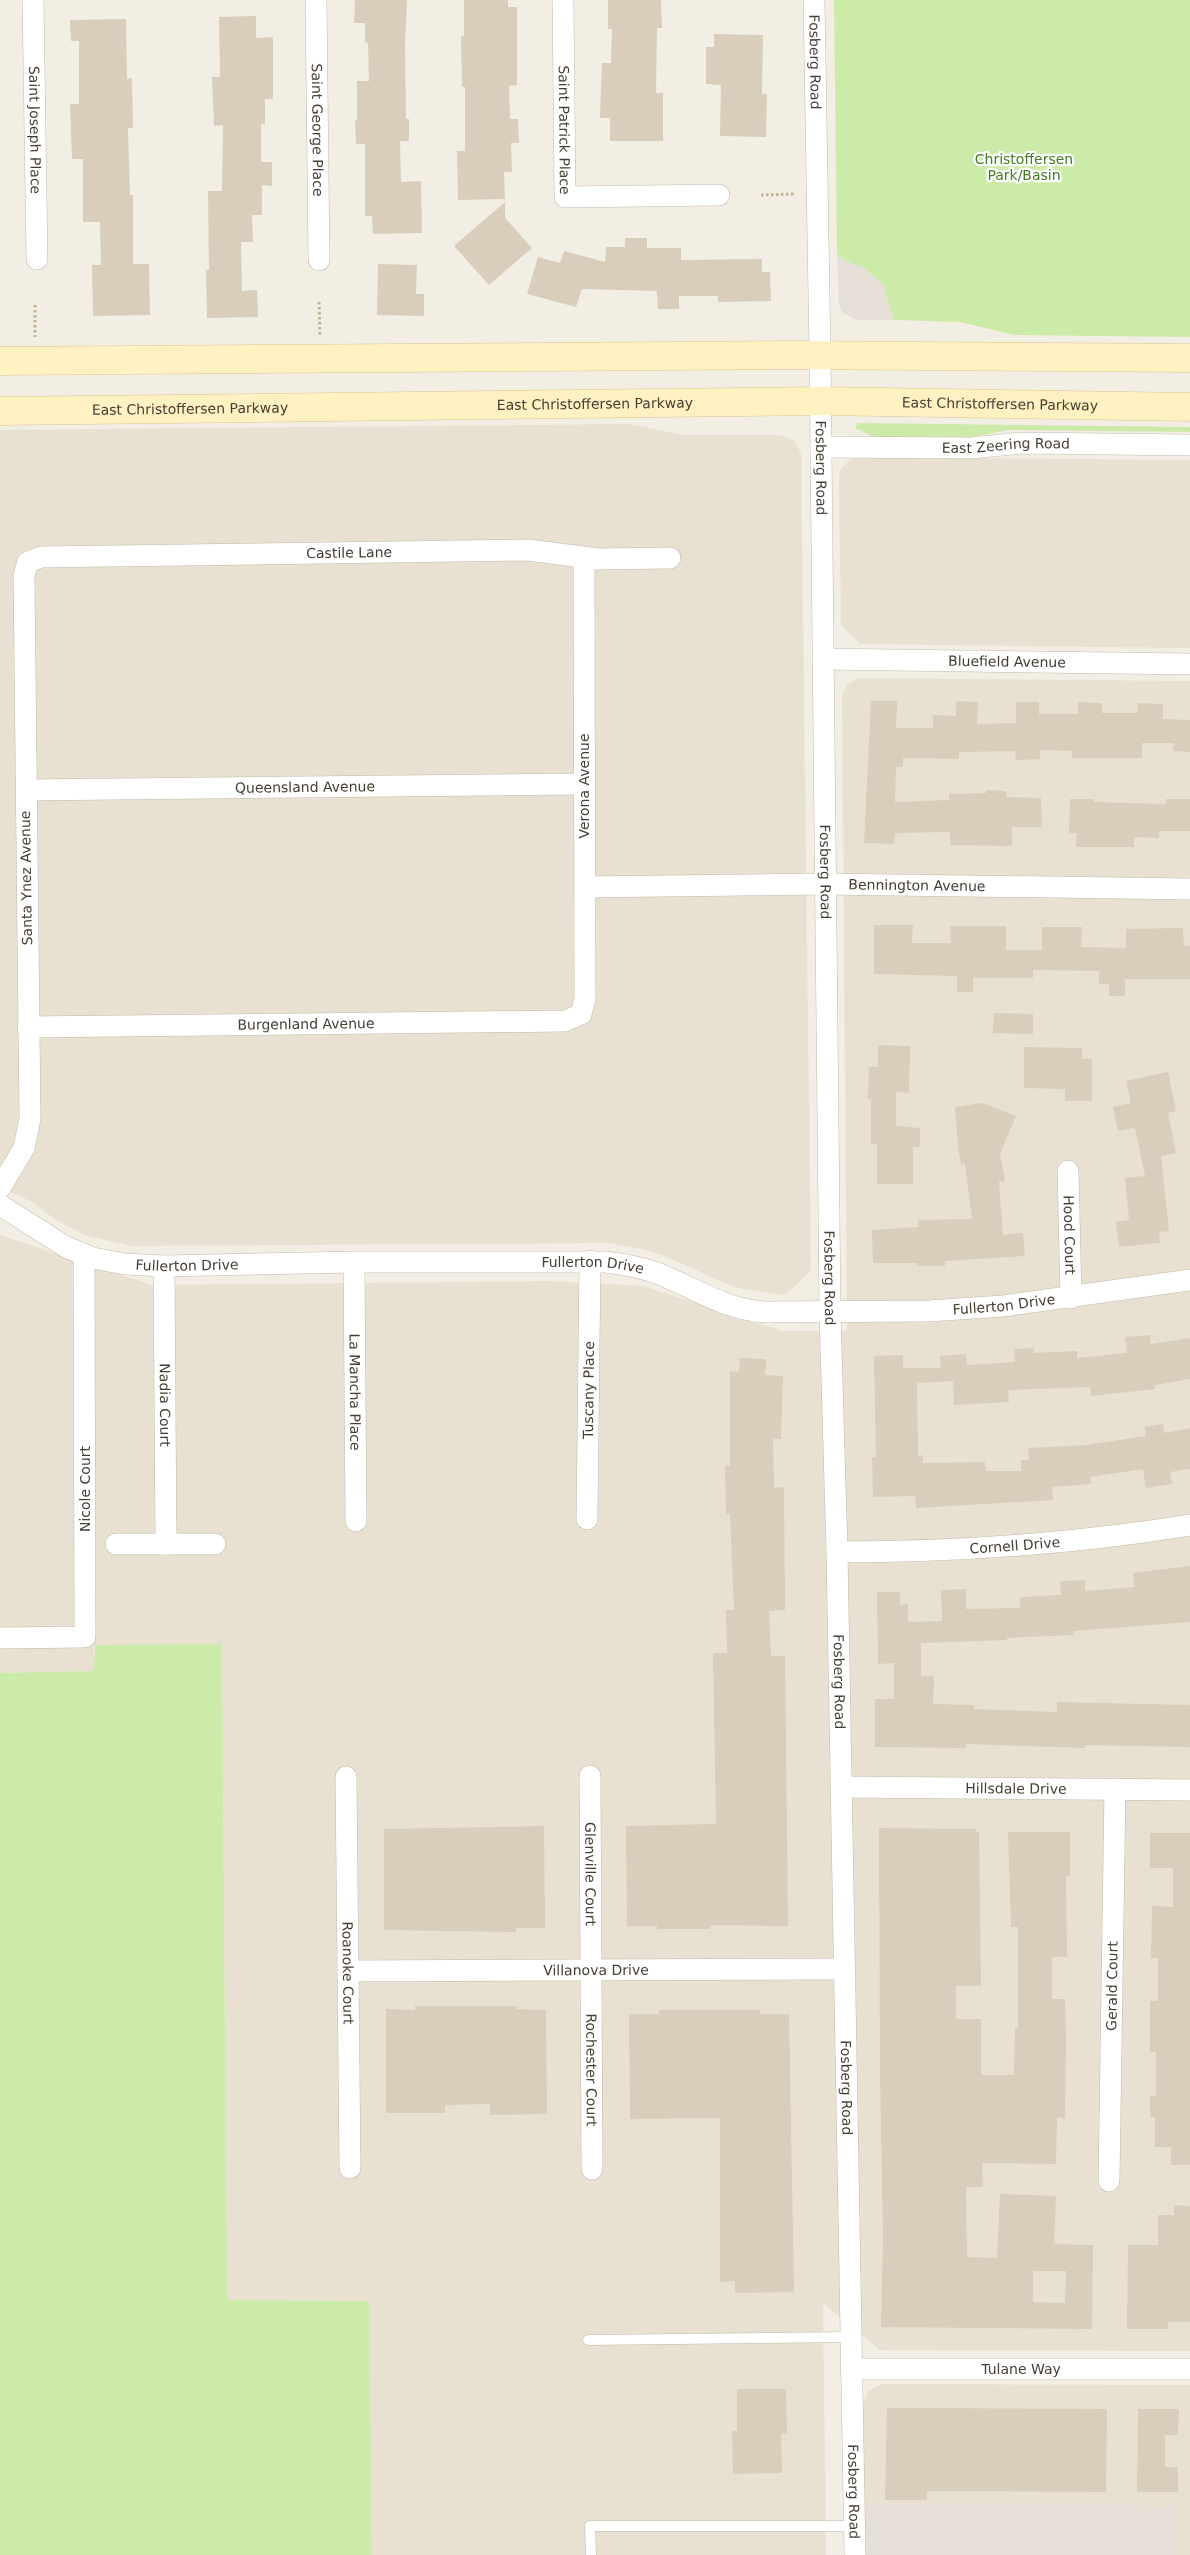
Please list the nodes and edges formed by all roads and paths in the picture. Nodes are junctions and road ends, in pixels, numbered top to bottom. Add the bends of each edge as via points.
1 (33, 0) edge
2 (316, 0) edge
3 (563, 0) edge
4 (814, 0) edge
5 (761, 194) dead end
6 (796, 194) dead end
7 (718, 195) dead end
8 (36, 259) dead end
9 (319, 260) dead end
10 (319, 302) dead end
11 (35, 305) dead end
12 (320, 336) dead end
13 (36, 337) dead end
14 (820, 355) junction
15 (1190, 358) edge
16 (0, 361) edge
17 (821, 402) junction
18 (1190, 407) edge
19 (0, 411) edge
20 (1190, 445) edge
21 (821, 447) junction
22 (584, 558) junction
23 (670, 558) dead end
24 (28, 562) joint
25 (823, 658) junction
26 (1190, 664) edge
27 (584, 784) junction
28 (26, 790) junction
29 (824, 884) junction
30 (585, 887) junction
31 (1190, 889) edge
32 (580, 1014) joint
33 (28, 1027) junction
34 (1068, 1171) dead end
35 (0, 1188) edge
36 (0, 1205) edge
37 (84, 1255) junction
38 (590, 1261) junction
39 (354, 1262) junction
40 (164, 1266) junction
41 (1190, 1280) edge
42 (1072, 1298) junction
43 (830, 1312) junction
44 (586, 1519) dead end
45 (356, 1521) dead end
46 (1190, 1525) edge
47 (116, 1544) dead end
48 (166, 1544) junction
49 (215, 1544) dead end
50 (837, 1552) junction
51 (0, 1638) edge
52 (590, 1776) dead end
53 (346, 1777) dead end
54 (841, 1787) junction
55 (1115, 1789) junction
56 (1190, 1790) edge
57 (844, 1969) junction
58 (591, 1970) junction
59 (348, 1971) junction
60 (350, 2168) dead end
61 (592, 2169) dead end
62 (1110, 2181) dead end
63 (851, 2336) junction
64 (588, 2340) dead end
65 (851, 2369) junction
66 (1190, 2369) edge
67 (854, 2526) junction
68 (591, 2555) edge
69 (855, 2555) edge

1 - 8 street, Saint Joseph Place
2 - 9 street, Saint George Place
3 - 7 street, Saint Patrick Place via 566,197
4 - 14 street, Fosberg Road
5 - 6 path
10 - 12 path
11 - 13 path
14 - 15 street
14 - 16 street
14 - 17 street, Fosberg Road
17 - 18 street, East Christoffersen Parkway
17 - 19 street, East Christoffersen Parkway
17 - 21 street, Fosberg Road
20 - 21 street, East Zeering Road via 1022,443 982,448
21 - 25 street, Fosberg Road
22 - 23 street, Castile Lane
22 - 24 street, Castile Lane via 528,550 41,557
22 - 27 street, Verona Avenue
24 - 28 street, Santa Ynez Avenue via 24,575
25 - 26 street, Bluefield Avenue
25 - 29 street, Fosberg Road
27 - 28 street, Queensland Avenue
27 - 30 street, Verona Avenue
28 - 33 street, Santa Ynez Avenue
29 - 30 street, Bennington Avenue
29 - 31 street, Bennington Avenue
29 - 43 street, Fosberg Road
30 - 32 street, Verona Avenue via 585,999
32 - 33 street, Burgenland Avenue via 565,1021
33 - 35 street, Santa Ynez Avenue via 30,1129 20,1158
34 - 42 street, Hood Court
36 - 37 street, Fullerton Drive via 58,1243
37 - 40 street, Fullerton Drive via 120,1264
37 - 51 street, Nicole Court via 86,1637
38 - 39 street, Fullerton Drive
38 - 43 street, Fullerton Drive via 618,1263 656,1273 706,1298 739,1309
38 - 44 street, Tuscany Place
39 - 40 street, Fullerton Drive
39 - 45 street, La Mancha Place
40 - 48 street, Nadia Court
41 - 42 street, Fullerton Drive
42 - 43 street, Fullerton Drive via 961,1309
43 - 50 street, Fosberg Road
46 - 50 street, Cornell Drive via 1002,1548
47 - 48 street
48 - 49 street
50 - 54 street, Fosberg Road
52 - 58 street, Glenville Court
53 - 59 street, Roanoke Court
54 - 55 street, Hillsdale Drive
54 - 57 street, Fosberg Road
55 - 56 street, Hillsdale Drive
55 - 62 street, Gerald Court
57 - 58 street, Villanova Drive
57 - 63 street, Fosberg Road
58 - 59 street, Villanova Drive
58 - 61 street, Rochester Court
59 - 60 street, Roanoke Court
63 - 64 lane
63 - 65 street, Fosberg Road
65 - 66 street, Tulane Way
65 - 67 street, Fosberg Road
67 - 68 lane via 590,2526
67 - 69 street, Fosberg Road

